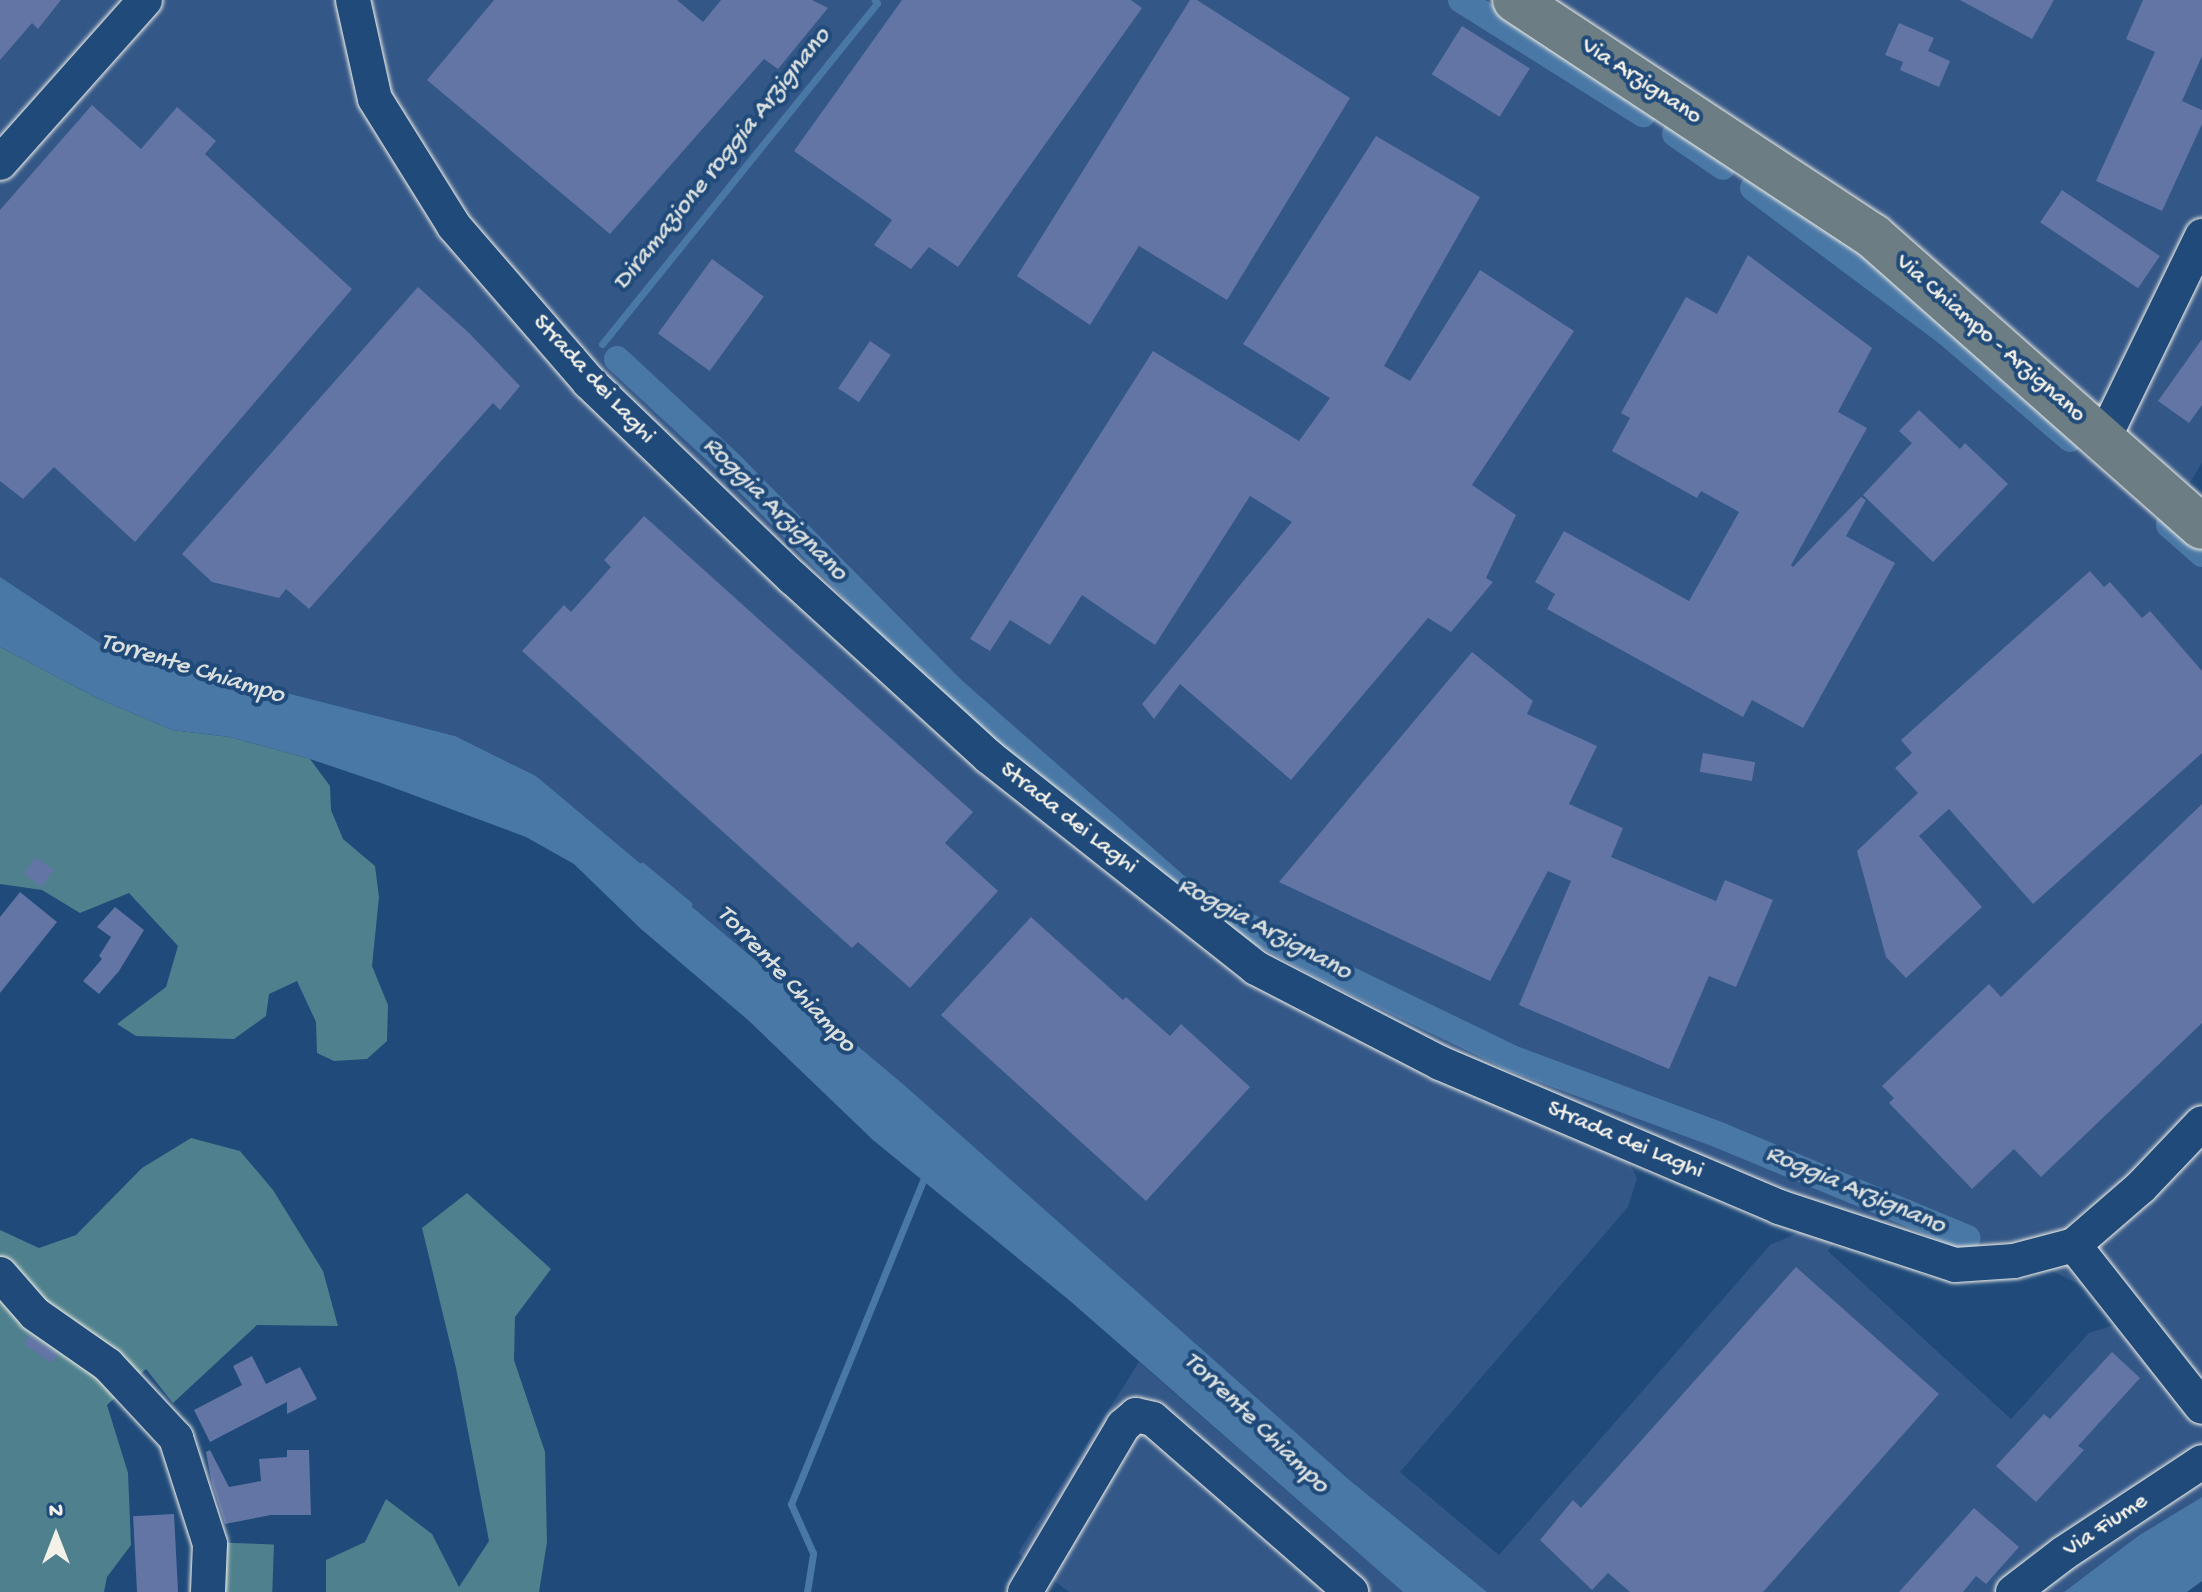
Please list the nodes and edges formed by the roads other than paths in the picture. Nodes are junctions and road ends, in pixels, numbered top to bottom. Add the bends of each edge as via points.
1 (145, 0) edge
2 (353, 0) edge
3 (1515, 0) edge
4 (0, 163) edge
5 (1767, 164) joint
6 (2202, 236) edge
7 (2103, 440) junction
8 (2202, 527) edge
9 (2202, 1123) edge
10 (2074, 1245) junction
11 (0, 1274) edge
12 (2202, 1407) edge
13 (2202, 1462) edge
14 (208, 1592) edge
15 (1025, 1592) edge
16 (1351, 1592) edge
17 (2013, 1592) edge

1 - 4 street
2 - 10 street, Strada dei Laghi via 375,99 454,226 589,382 989,757 1256,968 1440,1063 1853,1234 1955,1265 2014,1261
3 - 5 main road, Via Arzignano
5 - 7 main road, Via Chiampo - Arzignano via 1873,236
6 - 7 street
7 - 8 main road, Via Chiampo - Arzignano
9 - 10 street, Strada dei Laghi via 2141,1187
10 - 12 street
11 - 14 street via 35,1314 108,1365 176,1438 210,1544
13 - 17 street, Via Fiume
15 - 16 street via 1123,1426 1136,1415 1153,1419

